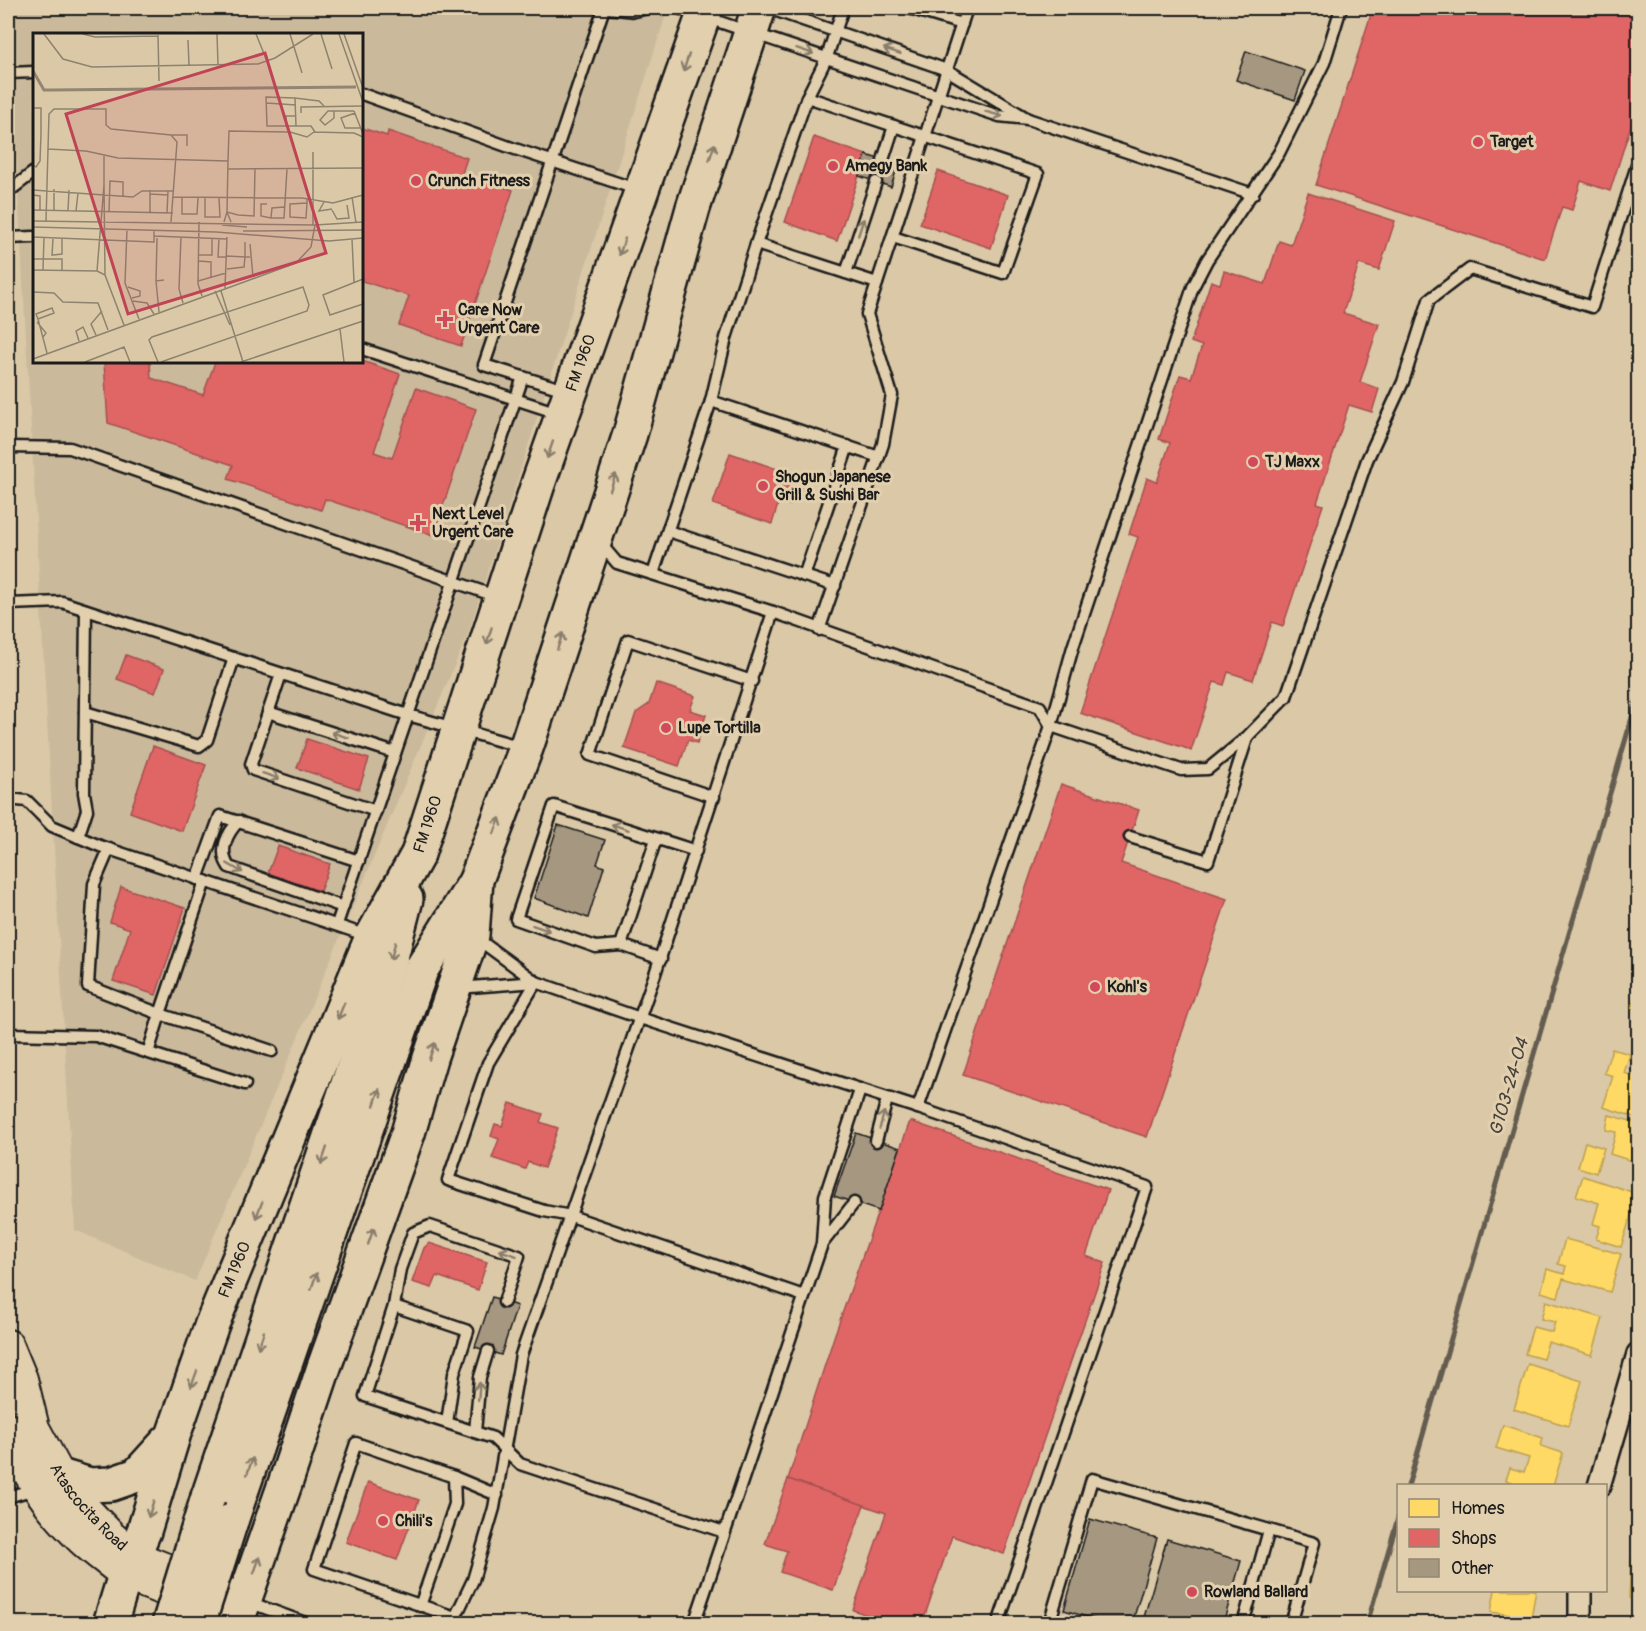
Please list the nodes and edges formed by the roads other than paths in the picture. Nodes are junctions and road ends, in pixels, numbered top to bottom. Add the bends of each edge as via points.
1 (606, 8) edge
2 (648, 8) edge
3 (843, 8) edge
4 (909, 8) edge
5 (967, 8) edge
6 (1341, 8) edge
7 (696, 10) edge
8 (759, 16) edge
9 (962, 24) junction
10 (836, 32) junction
11 (827, 57) junction
12 (947, 70) junction
13 (33, 72) edge
14 (8, 73) edge
15 (363, 94) edge
16 (939, 95) junction
17 (807, 97) junction
18 (1028, 119) junction
19 (894, 126) junction
20 (925, 137) junction
21 (883, 160) dead end
22 (554, 162) junction
23 (1638, 162) edge
24 (33, 173) edge
25 (876, 182) dead end
26 (641, 190) junction
27 (8, 192) edge
28 (1253, 194) junction
29 (33, 237) edge
30 (893, 237) junction
31 (8, 238) edge
32 (756, 244) junction
33 (846, 273) junction
34 (877, 283) junction
35 (363, 349) edge
36 (523, 377) junction
37 (515, 400) junction
38 (711, 401) junction
39 (567, 403) junction
40 (848, 446) junction
41 (8, 447) edge
42 (879, 457) junction
43 (668, 531) junction
44 (594, 561) junction
45 (616, 563) junction
46 (653, 574) junction
47 (804, 576) junction
48 (453, 583) junction
49 (835, 586) junction
50 (501, 598) junction
51 (8, 604) edge
52 (86, 610) junction
53 (773, 612) junction
54 (819, 630) junction
55 (234, 658) junction
56 (281, 674) junction
57 (752, 681) junction
58 (85, 712) junction
59 (268, 712) junction
60 (408, 716) junction
61 (1051, 726) junction
62 (460, 730) junction
63 (1247, 737) junction
64 (526, 748) junction
65 (395, 753) junction
66 (714, 797) junction
67 (8, 799) edge
68 (376, 811) junction
69 (239, 821) junction
70 (78, 837) junction
71 (1130, 837) dead end
72 (656, 839) junction
73 (109, 849) junction
74 (696, 851) junction
75 (418, 854) junction
76 (359, 861) junction
77 (201, 880) junction
78 (476, 880) junction
79 (343, 907) junction
80 (337, 924) junction
81 (472, 934) junction
82 (372, 937) junction
83 (621, 945) junction
84 (661, 958) junction
85 (536, 982) junction
86 (454, 988) junction
87 (160, 1014) junction
88 (640, 1018) junction
89 (8, 1034) edge
90 (272, 1051) dead end
91 (148, 1053) junction
92 (245, 1084) dead end
93 (860, 1090) junction
94 (887, 1099) junction
95 (918, 1108) junction
96 (876, 1140) dead end
97 (855, 1203) dead end
98 (571, 1216) junction
99 (822, 1244) junction
100 (804, 1296) junction
101 (504, 1302) dead end
102 (394, 1306) junction
103 (8, 1345) edge
104 (488, 1351) dead end
105 (1638, 1354) edge
106 (447, 1423) junction
107 (8, 1429) edge
108 (476, 1432) junction
109 (174, 1434) junction
110 (506, 1452) junction
111 (453, 1477) junction
112 (48, 1482) junction
113 (1599, 1484) edge
114 (497, 1495) junction
115 (8, 1497) edge
116 (1269, 1530) junction
117 (724, 1532) junction
118 (130, 1565) junction
119 (1581, 1592) edge
120 (420, 1606) junction
121 (241, 1617) edge
122 (453, 1620) edge
123 (301, 1622) edge
124 (110, 1623) edge
125 (169, 1623) edge
126 (198, 1623) edge
127 (694, 1623) edge
128 (998, 1623) edge
129 (1049, 1623) edge
130 (1243, 1623) edge
131 (1291, 1623) edge
132 (1580, 1623) edge

1 - 2 lane
1 - 22 lane
3 - 10 lane
4 - 9 lane
5 - 9 lane
6 - 28 lane via 1324,63 1279,153
7 - 8 lane
7 -> 26 main road, FM 1960 / FM 1960
8 - 10 lane
8 -> 11 lane
44 -> 8 main road via 693,208
9 - 12 lane
10 - 11 lane
12 -> 10 lane
11 - 16 lane
11 - 17 lane
12 - 16 lane
12 - 18 lane
13 - 14 lane
15 - 22 lane
16 -> 18 lane via 999,116
16 - 20 lane
17 - 19 lane
17 - 32 lane
18 - 28 lane
19 - 20 lane
19 - 21 lane
20 - 30 lane
20 - 30 lane via 1038,174 1003,273
22 - 26 lane
22 - 36 lane via 484,365
23 - 63 lane via 1592,307 1470,269 1429,300 1403,382 1367,460 1286,697
24 - 27 lane
33 -> 25 lane
26 -> 39 main road, FM 1960 / FM 1960
28 - 61 lane via 1193,287 1072,647
29 - 31 lane
30 - 34 lane
32 - 33 lane
32 - 38 lane
33 - 34 lane
34 - 42 lane via 867,315 892,395
35 - 37 lane
36 - 37 lane
36 - 39 lane
37 - 39 lane
37 - 48 lane
38 - 40 lane
38 - 43 lane
39 -> 50 main road, FM 1960 / FM 1960
40 - 42 lane
40 - 47 lane
41 - 48 lane via 70,448
42 - 49 lane
43 - 46 lane
43 - 47 lane
44 - 45 lane
44 - 45 lane
64 -> 44 main road
45 - 46 lane
46 - 53 lane
47 - 49 lane
48 - 50 lane
48 - 60 lane
49 - 54 lane
50 -> 62 main road, FM 1960 / FM 1960
51 - 52 lane via 62,602
52 - 55 lane
52 - 58 lane
53 - 54 lane
53 - 57 lane
54 - 61 lane via 1040,707
55 - 56 lane
55 - 58 lane via 207,740 199,746
56 - 59 lane
56 - 60 lane
57 - 66 lane
57 - 66 lane via 628,640 593,744 590,755
58 - 70 lane via 87,810
65 -> 59 lane
59 -> 68 lane via 251,764 253,770
60 - 62 lane
60 - 65 lane
61 - 63 lane via 1181,770 1208,769
61 - 95 lane
62 - 64 lane
62 - 75 main road, FM 1960 / FM 1960
63 - 71 lane via 1208,861
78 -> 64 main road
65 - 68 lane
66 - 74 lane
67 - 70 lane via 27,801 52,826
68 - 76 lane
69 - 76 lane
69 - 77 lane via 218,817
69 -> 79 lane via 229,833 223,851 229,867
70 - 73 lane
72 - 74 lane
72 - 83 lane
72 -> 83 lane via 554,806 516,919 596,947
73 - 77 lane
73 - 87 lane via 94,884 88,986
74 - 84 lane
75 - 82 main road, FM 1960 / FM 1960
75 -> 125 main road, bridge via 391,957
76 - 79 lane
77 - 80 lane
77 - 87 lane
78 - 81 main road
126 -> 78 main road, bridge via 421,969
79 - 80 lane
80 - 82 lane
81 - 85 lane
81 - 86 main road
82 -> 109 main road, FM 1960 / FM 1960 via 212,1324
83 - 84 lane
84 - 88 lane
85 - 86 lane
85 - 88 lane
85 - 98 lane via 488,1062 448,1180
121 -> 86 main road
87 - 90 lane
87 - 91 lane
88 - 93 lane
88 - 98 lane
89 - 91 lane via 96,1036
91 - 92 lane
93 - 94 lane
93 - 99 lane via 825,1196
94 - 95 lane
96 -> 94 lane
95 - 128 lane via 1147,1187
97 - 99 lane
98 - 100 lane
98 - 110 lane via 521,1355
99 - 100 lane
100 - 117 lane
101 -> 102 lane via 519,1256 430,1226 413,1233 400,1269
102 - 106 lane via 468,1331 454,1374
102 - 106 lane via 365,1396
103 - 112 main road, Atascocita Road via 22,1379
108 -> 104 lane via 480,1377
105 - 113 street
106 - 108 lane
107 - 112 main road, Atascocita Road via 24,1468
108 - 110 lane via 493,1438
109 - 112 main road via 137,1475 111,1484
109 -> 118 main road, FM 1960 / FM 1960
110 - 114 lane
110 - 117 lane via 520,1464
111 - 114 lane
111 - 120 lane via 455,1504
111 - 120 lane via 356,1443 314,1569
112 - 115 lane
112 - 118 main road, Atascocita Road via 76,1499 111,1536
114 - 122 lane via 473,1580
116 - 129 lane via 1092,1479
116 - 130 lane
116 - 131 lane via 1314,1543
117 - 127 lane
118 - 121 main road, Atascocita Road
118 - 124 main road, FM 1960 / FM 1960
119 - 132 street
120 - 122 lane
121 - 123 lane

